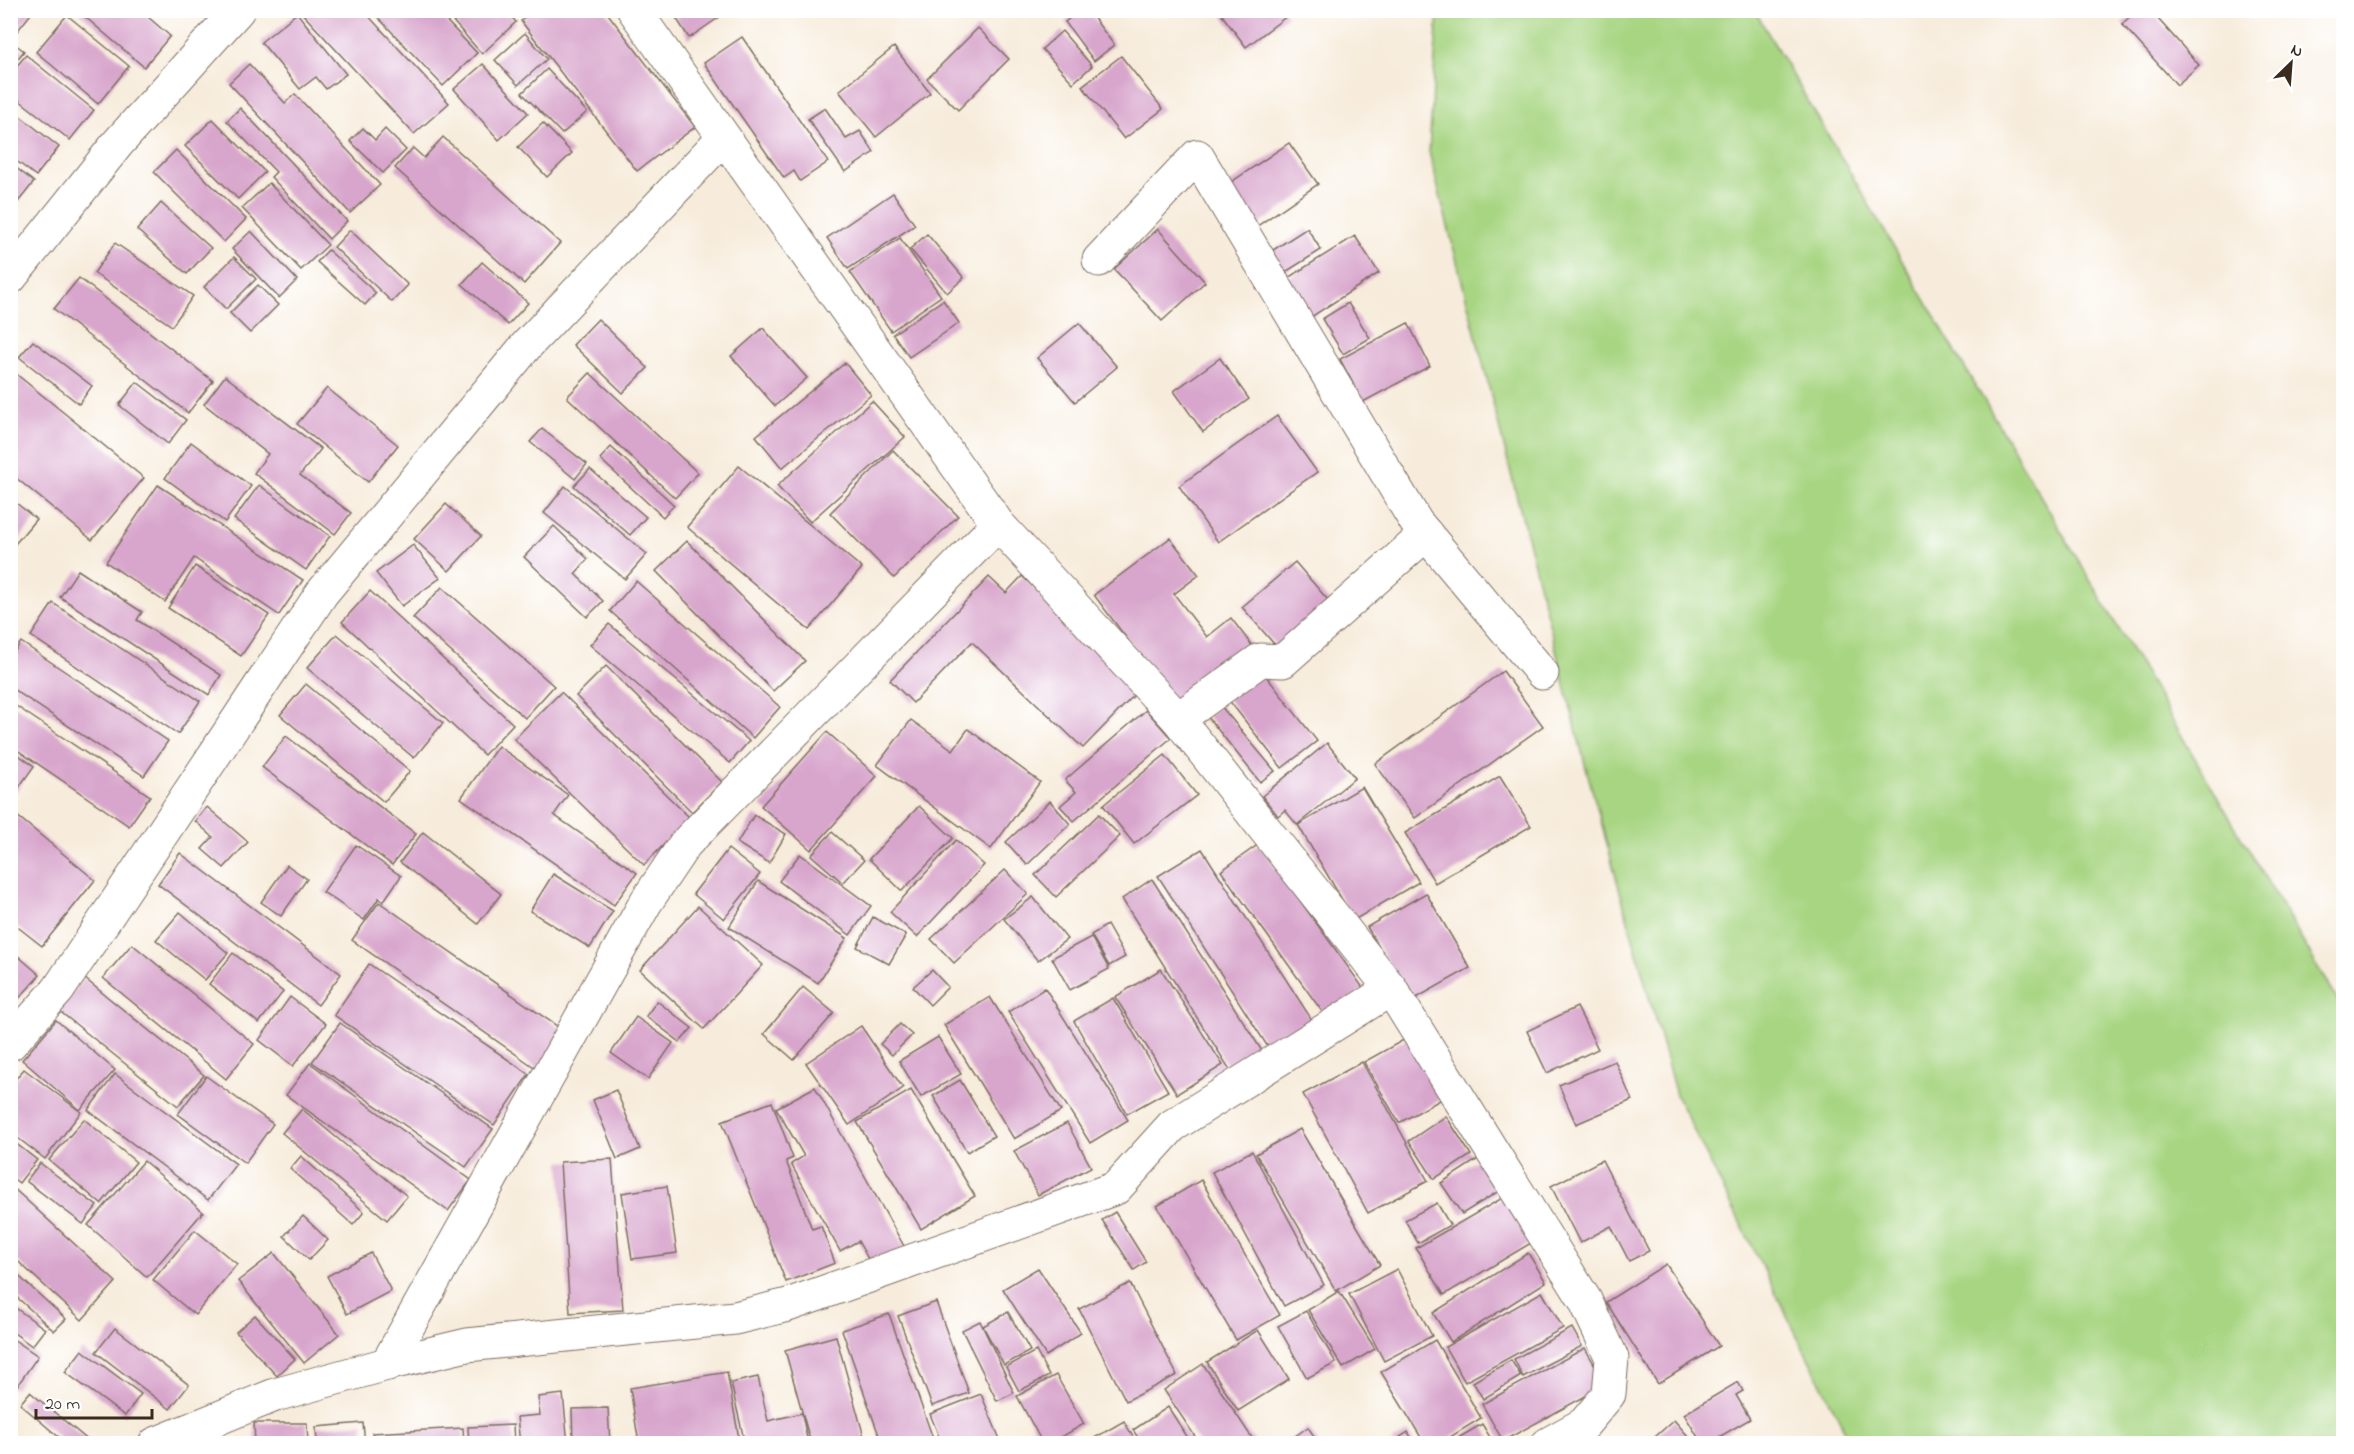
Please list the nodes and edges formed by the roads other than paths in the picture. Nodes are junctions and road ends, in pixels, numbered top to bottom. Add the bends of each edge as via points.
1 (238, 10) edge
2 (634, 10) edge
3 (723, 138) junction
4 (1099, 260) dead end
5 (10, 278) edge
6 (998, 524) junction
7 (1426, 534) junction
8 (1542, 673) dead end
9 (1178, 719) junction
10 (1391, 989) junction
11 (10, 1044) edge
12 (387, 1364) junction
13 (155, 1443) edge
14 (1548, 1443) edge

1 - 5 street via 118,143
2 - 3 street
3 - 6 street
3 - 11 street via 526,346 322,593 58,990
4 - 7 street via 1197,156
6 - 9 street
6 - 12 street via 685,844 641,912
7 - 8 street
7 - 9 street via 1283,661 1260,660
9 - 10 street
10 - 12 street via 1172,1126 1116,1188 788,1305 735,1318 467,1345
10 - 14 street via 1585,1300 1612,1358 1610,1394 1584,1424
12 - 13 street via 275,1395

